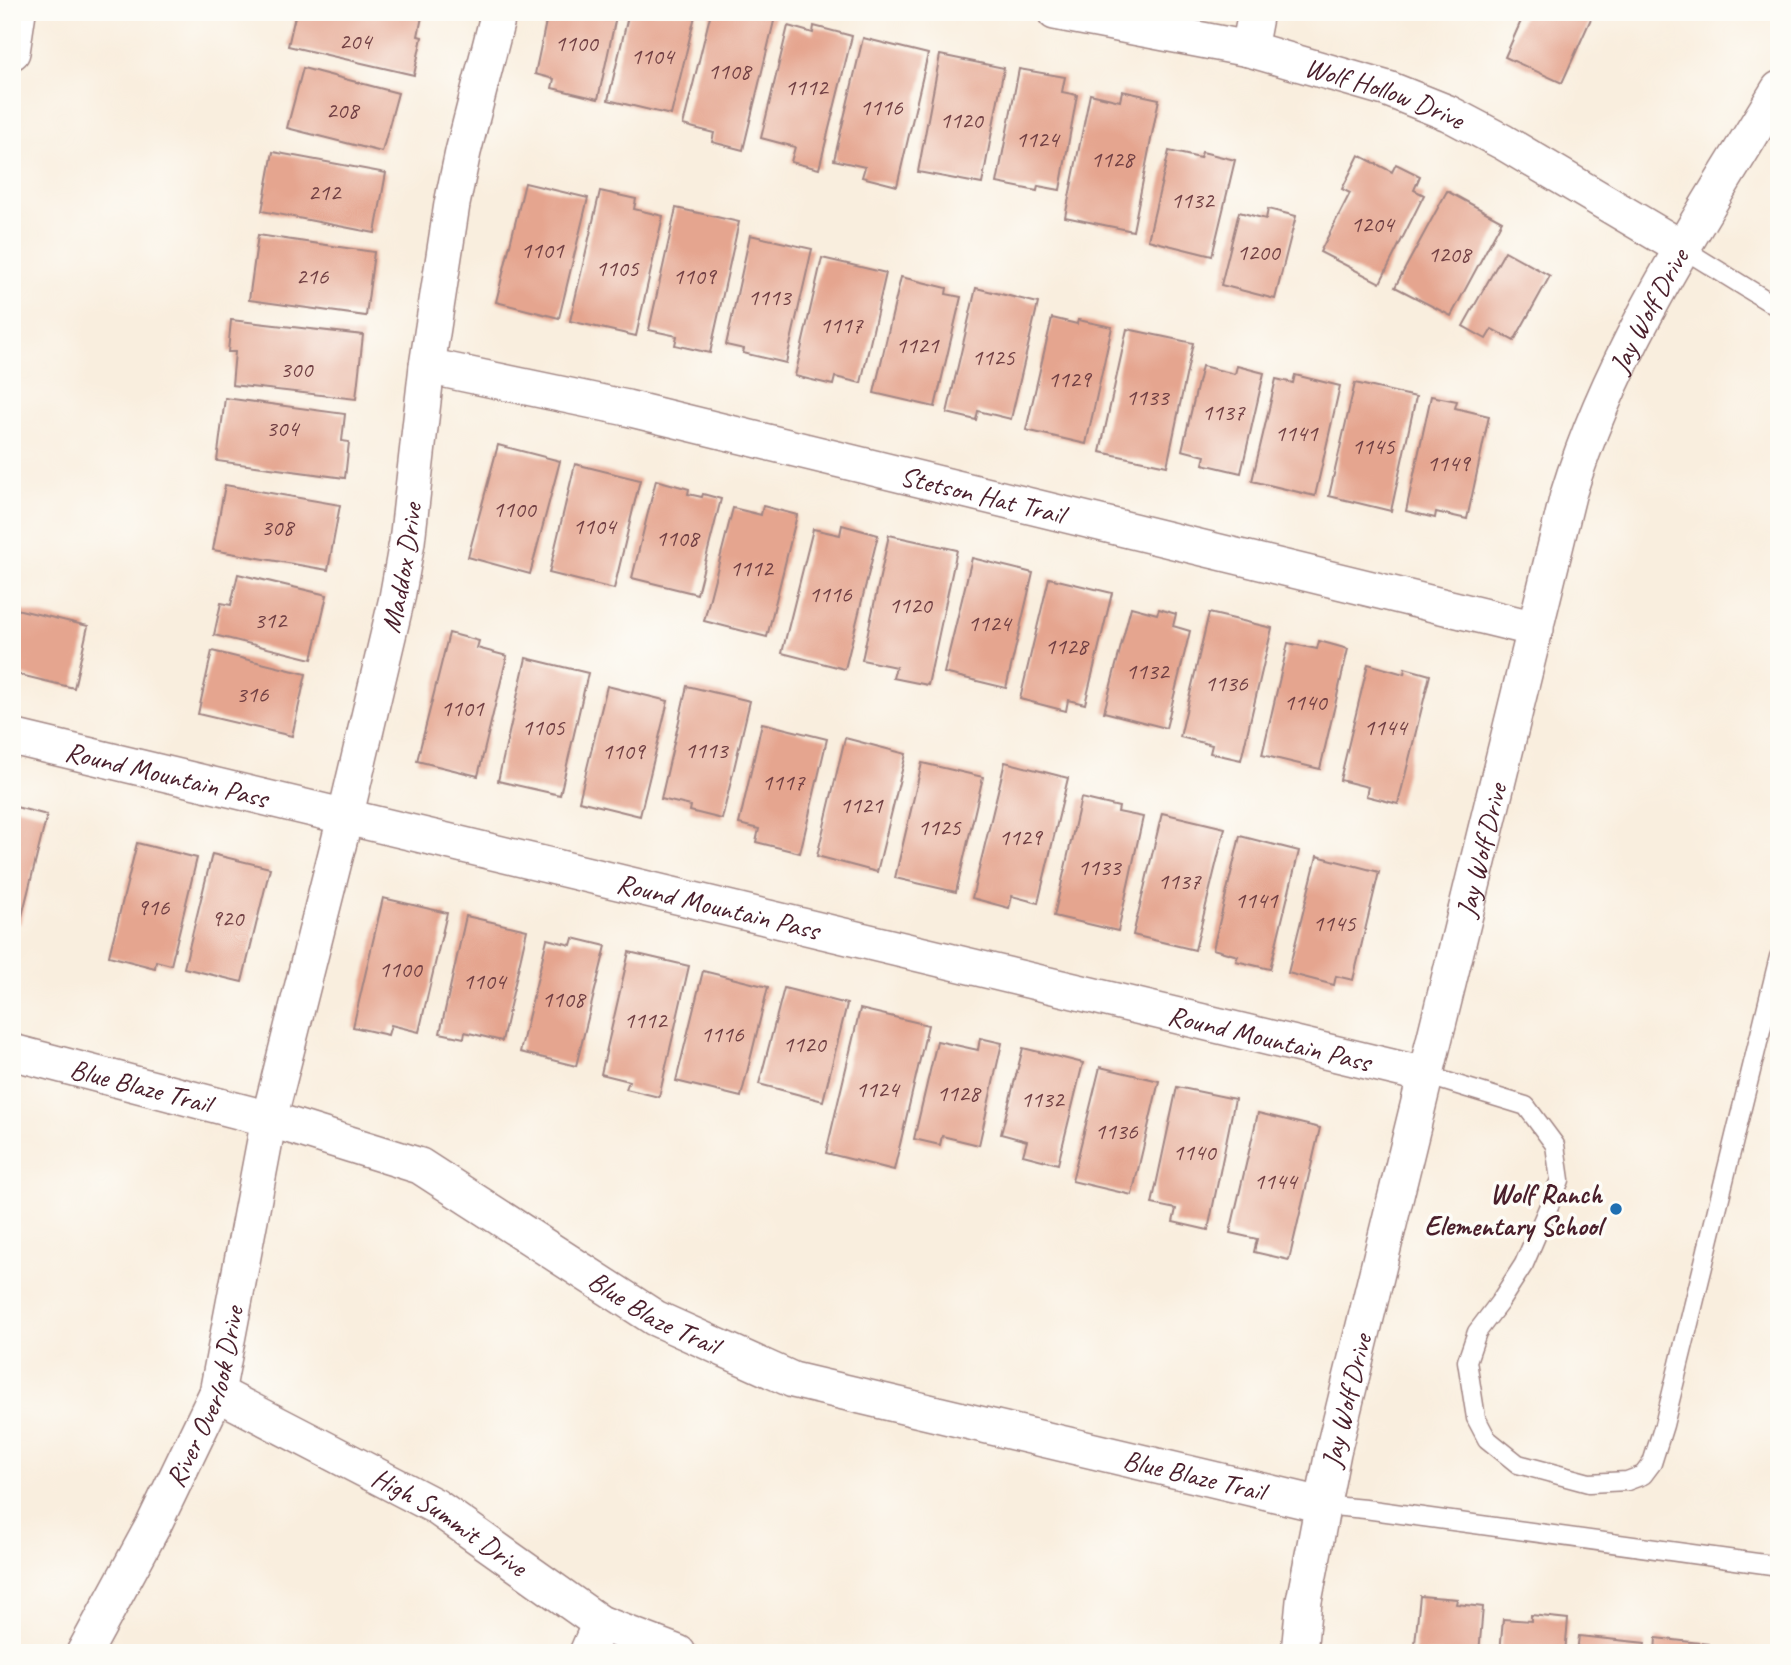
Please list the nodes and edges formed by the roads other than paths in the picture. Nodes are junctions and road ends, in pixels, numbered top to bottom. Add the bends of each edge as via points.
1 (18, 12) edge
2 (499, 12) edge
3 (1055, 12) edge
4 (1256, 12) edge
5 (1249, 49) junction
6 (12, 52) edge
7 (1779, 89) edge
8 (1682, 248) junction
9 (1779, 308) edge
10 (427, 366) junction
11 (1536, 629) junction
12 (12, 737) edge
13 (345, 818) junction
14 (1779, 957) edge
15 (12, 1052) edge
16 (1424, 1075) junction
17 (269, 1119) junction
18 (217, 1393) junction
19 (1322, 1505) junction
20 (1779, 1566) edge
21 (594, 1638) edge
22 (84, 1653) edge
23 (678, 1653) edge
24 (1299, 1653) edge

1 - 6 street
2 - 10 street, Maddox Drive via 463,152
3 - 5 street, Wolf Hollow Drive
4 - 5 street
5 - 8 street, Wolf Hollow Drive via 1388,89 1448,113
7 - 8 street, Jay Wolf Drive
8 - 9 lane
8 - 11 street, Jay Wolf Drive via 1590,429
10 - 11 street, Stetson Hat Trail via 627,408
10 - 13 street, Maddox Drive via 399,587
11 - 16 street, Jay Wolf Drive
12 - 13 street, Round Mountain Pass
13 - 16 street, Round Mountain Pass
13 - 17 street, Maddox Drive
14 - 16 lane via 1664,1426 1652,1463 1643,1475 1627,1481 1589,1483 1518,1464 1487,1439 1476,1418 1467,1361 1478,1332 1524,1264 1560,1180 1555,1145 1526,1106
15 - 17 street, Blue Blaze Trail
16 - 19 street, Jay Wolf Drive
17 - 18 street, River Overlook Drive
17 - 19 street, Blue Blaze Trail via 420,1166 656,1318 793,1380
18 - 21 street, High Summit Drive via 435,1506
18 - 22 street, River Overlook Drive via 154,1524
19 - 20 lane
19 - 24 street, Jay Wolf Drive
21 - 23 street, High Summit Drive

